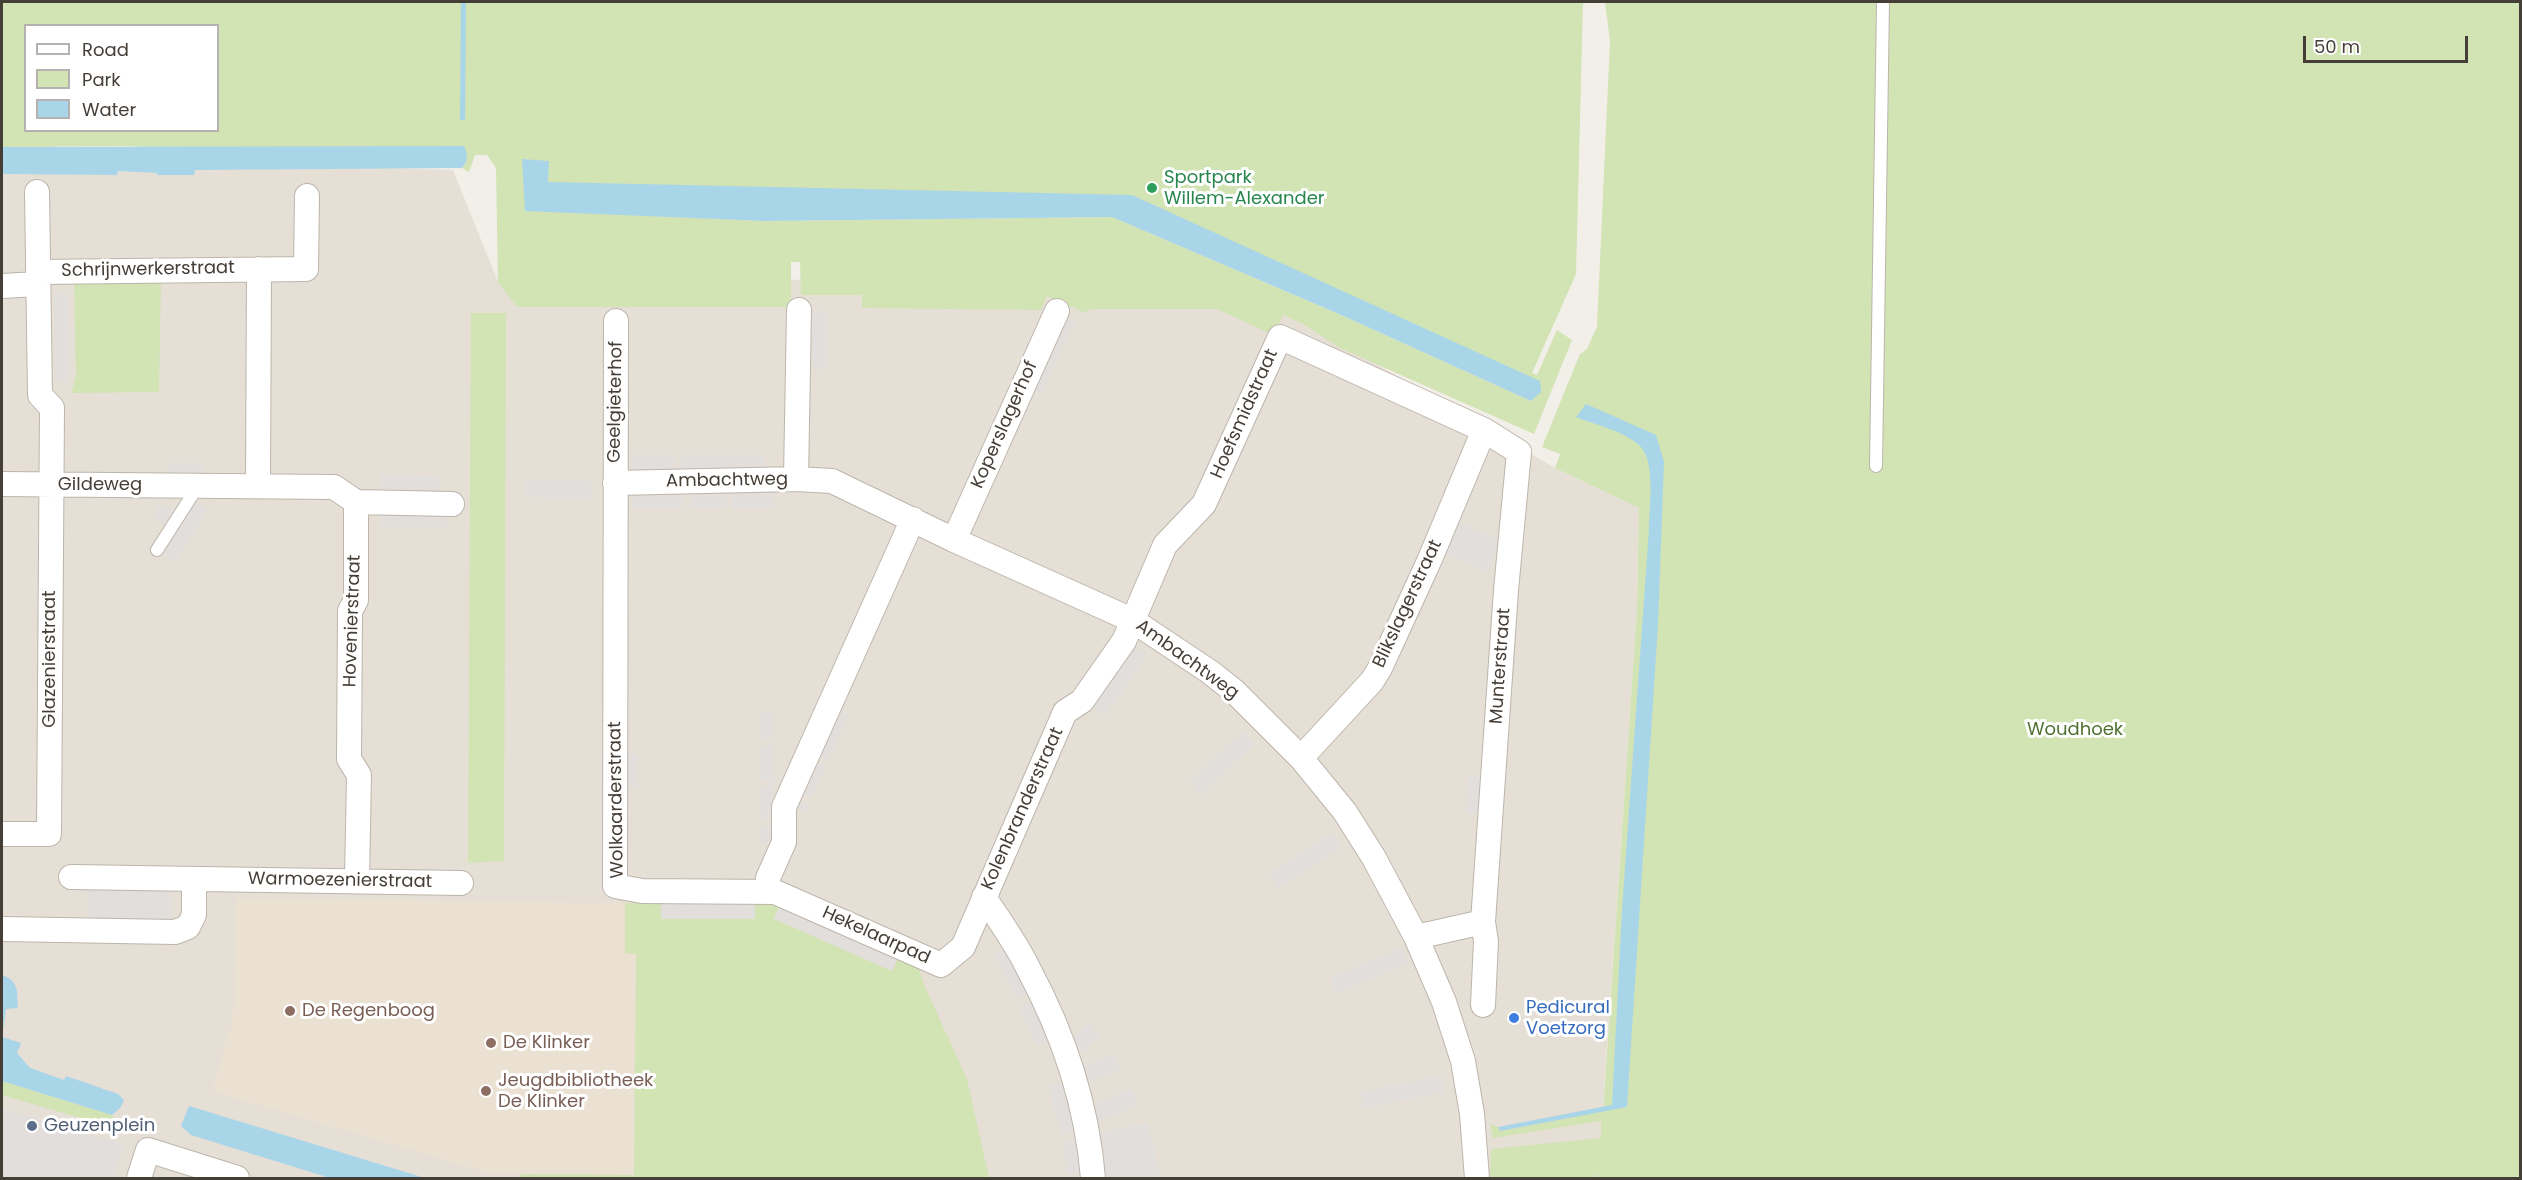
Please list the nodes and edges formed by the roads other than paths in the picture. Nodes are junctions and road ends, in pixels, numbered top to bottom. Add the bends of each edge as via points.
1 (1883, 2) edge
2 (37, 192) dead end
3 (307, 196) dead end
4 (259, 269) junction
5 (38, 278) junction
6 (2, 286) edge
7 (799, 310) dead end
8 (1057, 311) dead end
9 (616, 321) dead end
10 (1484, 430) junction
11 (1876, 466) dead end
12 (796, 479) junction
13 (615, 483) junction
14 (2, 484) edge
15 (51, 484) junction
16 (198, 485) junction
17 (258, 485) junction
18 (357, 502) junction
19 (452, 504) dead end
20 (913, 519) junction
21 (954, 540) junction
22 (157, 550) dead end
23 (1132, 620) junction
24 (1301, 758) junction
25 (2, 834) edge
26 (71, 877) dead end
27 (194, 880) junction
28 (357, 880) junction
29 (461, 883) dead end
30 (768, 892) junction
31 (984, 897) junction
32 (1483, 922) junction
33 (2, 929) edge
34 (1416, 937) junction
35 (1483, 1005) dead end
36 (139, 1179) edge
37 (237, 1179) edge
38 (1093, 1179) edge
39 (1478, 1179) edge

1 - 11 lane
2 - 5 street, Schrijnwerkerstraat
3 - 4 street, Schrijnwerkerstraat via 306,269
4 - 5 street, Schrijnwerkerstraat
4 - 17 street, Schrijnwerkerstraat
5 - 6 street
5 - 15 street, Schrijnwerkerstraat via 40,394 52,408
7 - 12 street
8 - 21 street, Koperslagerhof
9 - 13 street, Geelgieterhof
10 - 23 street, Hoefsmidstraat via 1280,337 1204,504 1165,546
10 - 24 street, Blikslagerstraat via 1380,668
10 - 32 street, Munterstraat via 1528,453 1506,591
12 - 13 street, Ambachtweg
12 - 20 street, Ambachtweg via 832,482
13 - 30 street, Wolkaarderstraat via 615,886 642,891
14 - 15 street, Gildeweg
15 - 16 street, Gildeweg
15 - 25 street, Glazenierstraat via 49,834
16 - 17 street, Gildeweg
16 - 22 lane
17 - 18 street, Gildeweg via 334,487
18 - 19 street
18 - 28 street, Hovenierstraat via 356,600 350,611 349,759 359,776
20 - 21 street, Ambachtweg
20 - 30 street via 784,807 784,842 768,878
21 - 23 street, Ambachtweg
23 - 24 street, Ambachtweg via 1234,691
23 - 31 street, Kolenbranderstraat via 1124,641 1082,701 1065,712
24 - 34 street, Ambachtweg via 1351,822
26 - 27 street
27 - 28 street, Warmoezenierstraat
27 - 33 street via 194,915 188,927 176,932
28 - 29 street, Warmoezenierstraat
30 - 31 street, Hekelaarpad via 941,965 963,946
31 - 38 street, Kolenbranderstraat via 1027,965 1059,1030 1080,1099
32 - 34 street
32 - 35 street, Munterstraat
34 - 39 street, Ambachtweg via 1444,1002 1463,1061
36 - 37 street via 148,1150

